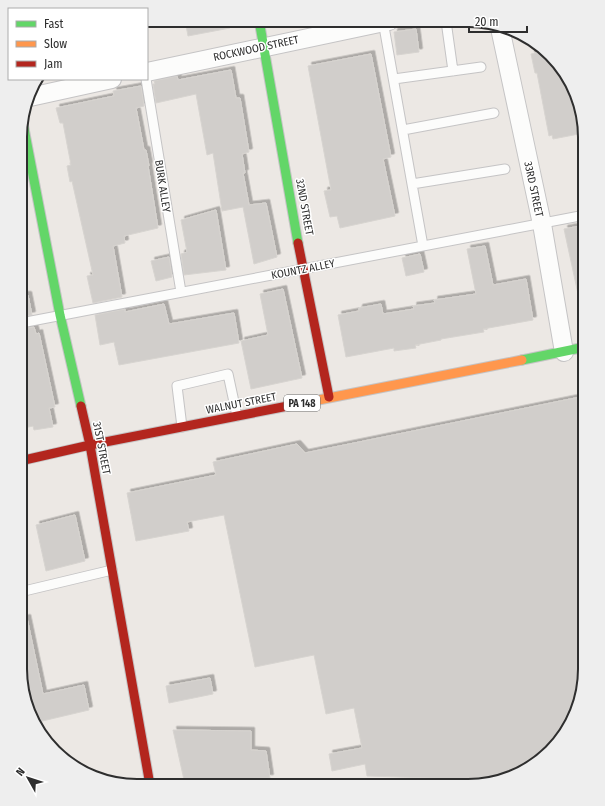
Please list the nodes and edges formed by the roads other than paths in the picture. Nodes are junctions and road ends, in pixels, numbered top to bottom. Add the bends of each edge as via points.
1 (260, 27) edge
2 (356, 27) edge
3 (386, 27) edge
4 (447, 27) edge
5 (501, 32) edge
6 (264, 46) junction
7 (481, 67) dead end
8 (453, 71) junction
9 (148, 72) edge
10 (394, 79) junction
11 (107, 80) edge
12 (146, 80) edge
13 (35, 96) edge
14 (494, 113) dead end
15 (403, 130) junction
16 (27, 144) edge
17 (505, 169) dead end
18 (412, 184) junction
19 (578, 216) edge
20 (542, 224) junction
21 (423, 246) junction
22 (303, 269) junction
23 (181, 292) junction
24 (60, 315) junction
25 (27, 322) edge
26 (578, 349) edge
27 (564, 352) junction
28 (330, 397) junction
29 (237, 416) junction
30 (182, 426) junction
31 (90, 445) junction
32 (27, 459) edge
33 (112, 570) junction
34 (27, 590) edge
35 (149, 779) edge

1 - 6 street, 32ND STREET
2 - 6 street, ROCKWOOD STREET
3 - 10 lane
4 - 8 lane
5 - 20 street, 33RD STREET
6 - 9 street, ROCKWOOD STREET
6 - 22 street, 32ND STREET
7 - 8 lane
8 - 10 lane
10 - 15 lane
11 - 13 street
12 - 23 lane, BURK ALLEY
14 - 15 lane
15 - 18 lane
16 - 24 street, 31ST STREET
17 - 18 lane
18 - 21 lane
19 - 20 lane, KOUNTZ ALLEY
20 - 21 lane, KOUNTZ ALLEY
20 - 27 street, 33RD STREET
21 - 22 lane, KOUNTZ ALLEY
22 - 23 lane, KOUNTZ ALLEY
22 - 28 street, 32ND STREET
23 - 24 lane, KOUNTZ ALLEY
24 - 25 lane, KOUNTZ ALLEY
24 - 31 street, 31ST STREET
26 - 27 street, WALNUT STREET / PA 148
27 - 28 street, WALNUT STREET / PA 148
28 - 29 street, WALNUT STREET / PA 148
29 - 30 street, WALNUT STREET / PA 148
29 - 30 lane via 228,374 177,386
30 - 31 street, WALNUT STREET / PA 148
31 - 32 street, WALNUT STREET / PA 148
31 - 33 street, 31ST STREET
33 - 34 lane
33 - 35 street, 31ST STREET

